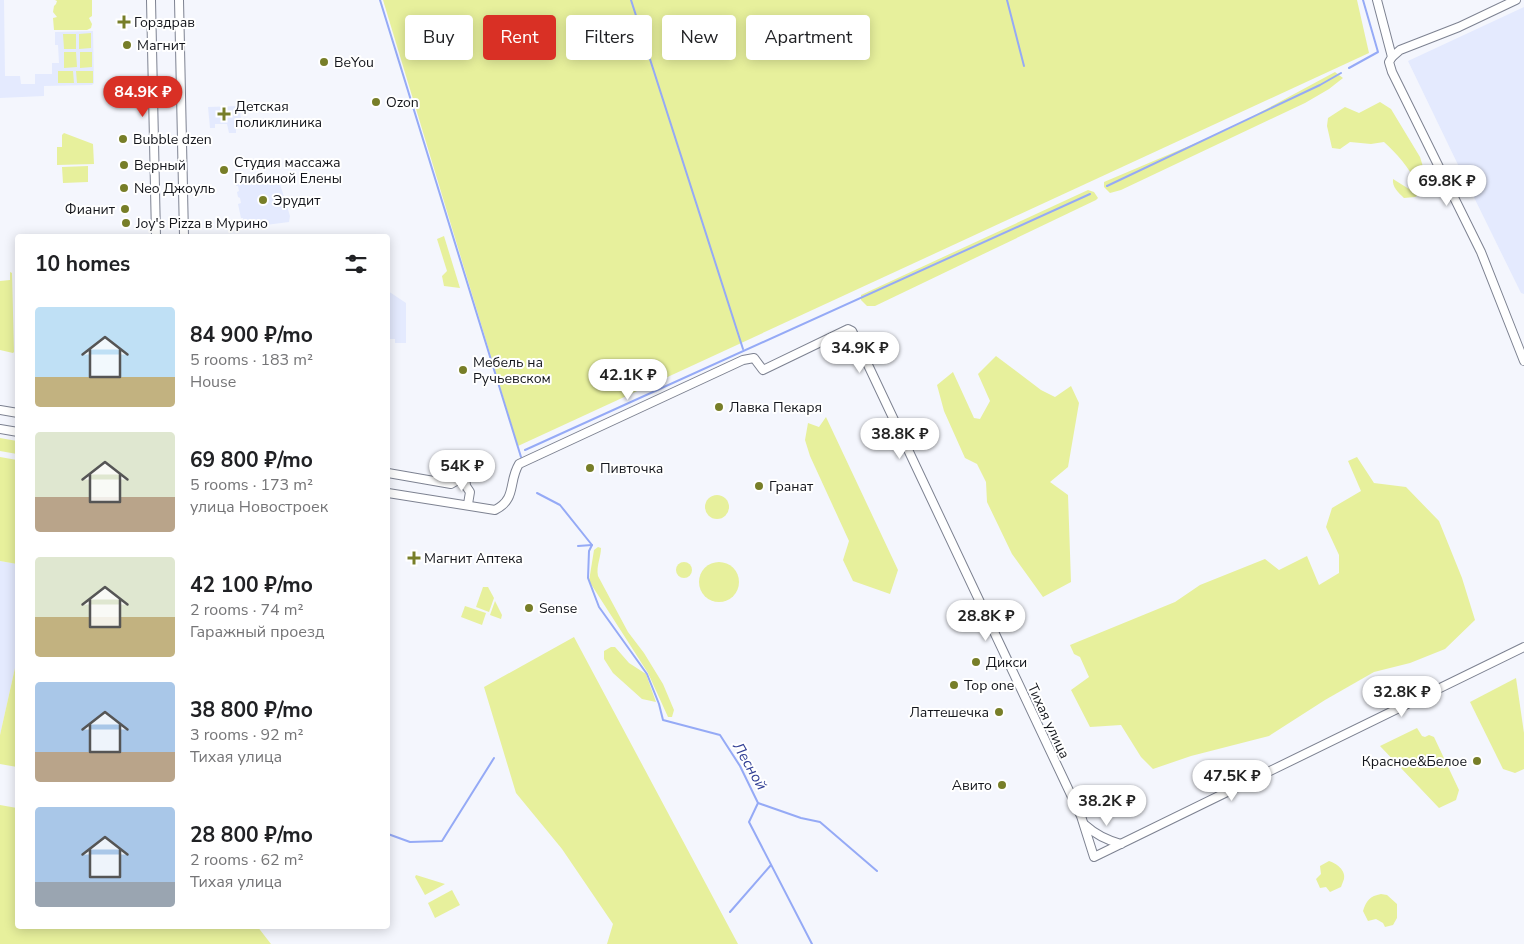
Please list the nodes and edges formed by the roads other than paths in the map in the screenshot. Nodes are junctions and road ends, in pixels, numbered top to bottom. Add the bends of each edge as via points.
1 (151, 0) edge
2 (179, 0) edge
3 (1377, 0) edge
4 (1516, 0) edge
5 (1392, 57) junction
6 (156, 234) edge
7 (184, 234) edge
8 (1524, 361) edge
9 (0, 410) edge
10 (15, 412) edge
11 (0, 429) edge
12 (15, 432) edge
13 (390, 473) edge
14 (390, 493) edge
15 (468, 504) junction
16 (1524, 647) edge
17 (1085, 825) junction
18 (1121, 844) junction

1 - 6 street
2 - 7 street
3 - 5 street
4 - 5 street via 1400,50
5 - 8 street via 1392,72 1481,252
9 - 10 street
11 - 12 street
13 - 15 street via 451,484 465,476 470,492
14 - 15 street
15 - 17 street, Тихая улица via 495,510 510,496 519,464 743,360 754,358 763,370 848,329 852,331
16 - 18 street, Тихая улица
17 - 18 street via 1104,839
17 - 18 street, Тихая улица via 1094,857

